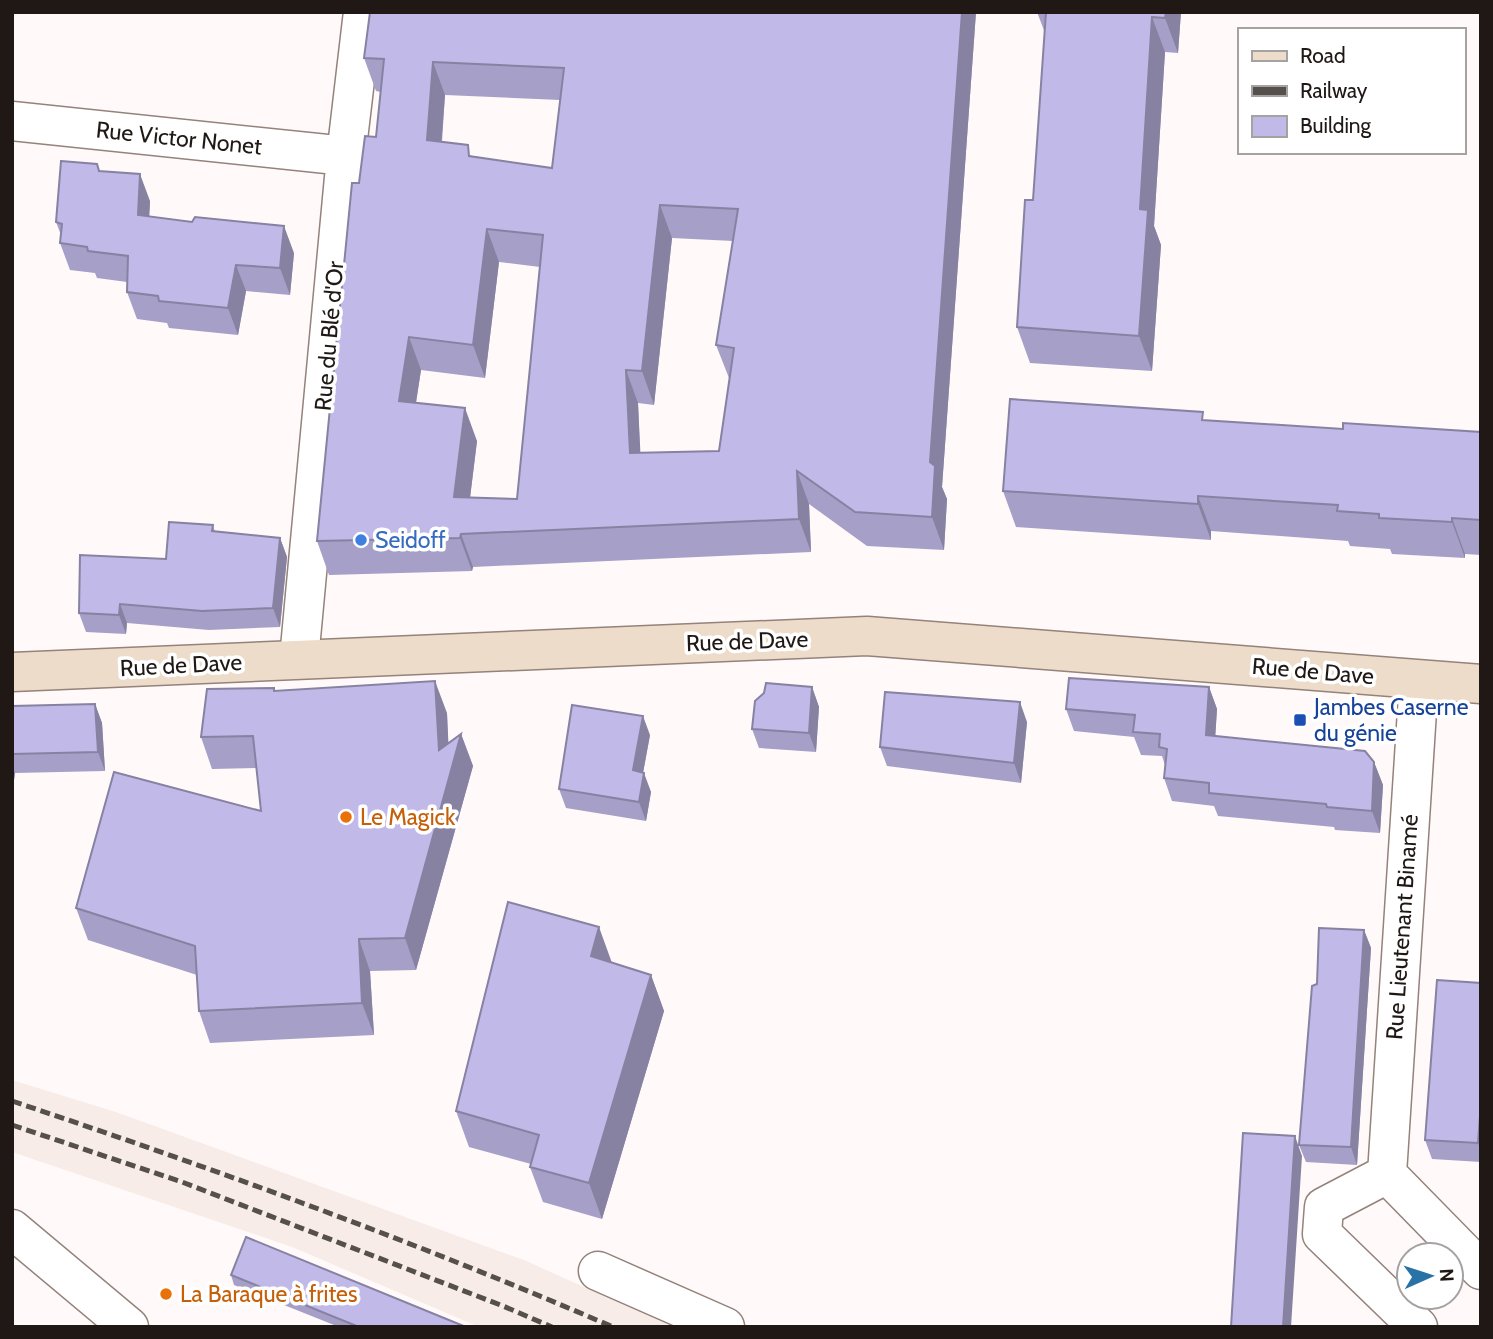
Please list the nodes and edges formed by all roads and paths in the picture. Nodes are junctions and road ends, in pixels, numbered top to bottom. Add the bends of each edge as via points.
1 (363, 12) edge
2 (12, 121) edge
3 (346, 156) junction
4 (299, 659) junction
5 (12, 672) edge
6 (1419, 680) junction
7 (1481, 684) edge
8 (1387, 1174) junction
9 (12, 1229) edge
10 (1481, 1270) edge
11 (598, 1271) dead end
12 (129, 1327) edge
13 (724, 1327) edge
14 (1418, 1327) edge

1 - 3 street, Rue du Blé d'Or
2 - 3 street, Rue Victor Nonet
3 - 4 street, Rue du Blé d'Or
4 - 5 main road, Rue de Dave
4 - 6 main road, Rue de Dave via 867,636
6 - 7 main road, Rue de Dave
6 - 8 street, Rue Lieutenant Binamé
8 - 10 street
8 - 14 street via 1325,1207 1322,1234
9 - 12 street
11 - 13 street

